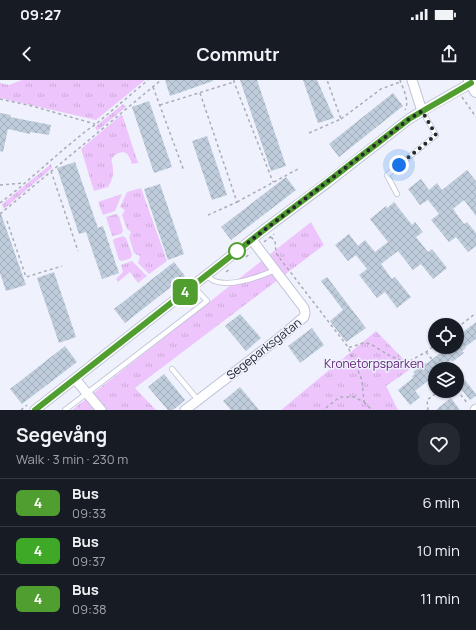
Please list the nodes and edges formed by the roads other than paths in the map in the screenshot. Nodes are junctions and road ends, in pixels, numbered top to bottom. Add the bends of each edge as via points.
1 (412, 80) edge
2 (472, 85) edge
3 (422, 111) junction
4 (398, 194) dead end
5 (252, 240) junction
6 (275, 270) junction
7 (206, 276) junction
8 (193, 286) junction
9 (172, 369) dead end
10 (75, 379) junction
11 (87, 393) junction
12 (198, 400) junction
13 (35, 410) edge
14 (65, 410) edge
15 (101, 410) edge
16 (185, 410) edge

1 - 3 street
2 - 3 street via 458,90
3 - 4 lane via 436,135 387,174
3 - 5 street
5 - 6 street, Segeparksgatan
5 - 7 street
6 - 7 lane via 231,283 214,281
6 - 12 street, Segeparksgatan via 304,308 304,317
7 - 8 street
8 - 10 street
8 - 11 lane via 207,301
9 - 12 lane
10 - 11 street
10 - 13 street
11 - 14 lane
11 - 15 street
12 - 16 street, Segeparksgatan

